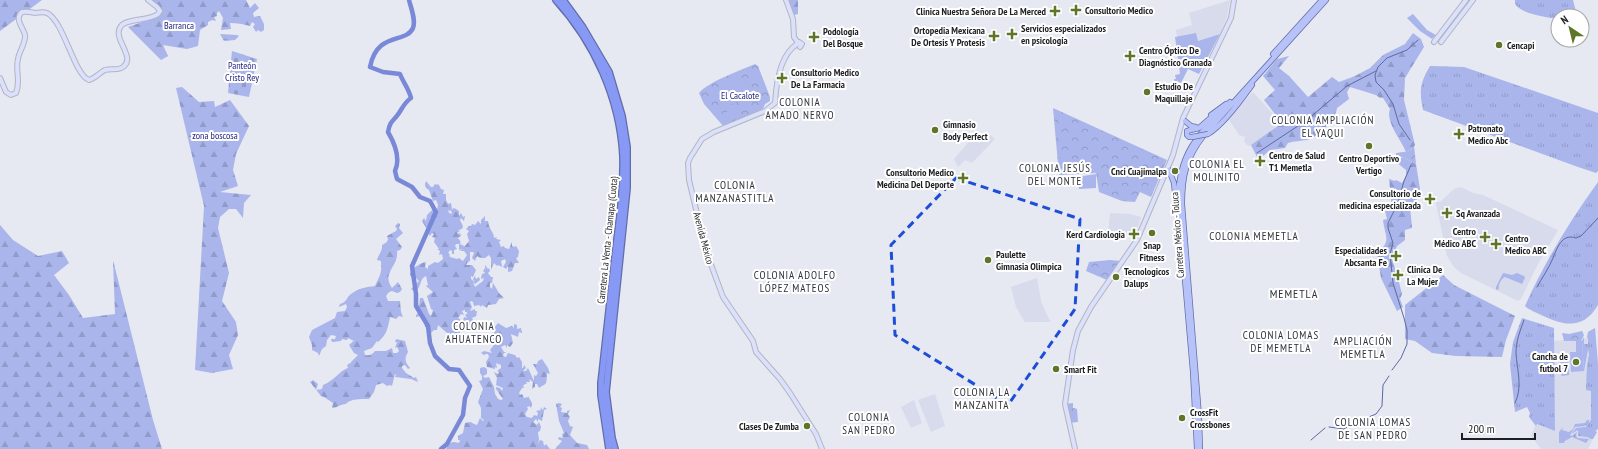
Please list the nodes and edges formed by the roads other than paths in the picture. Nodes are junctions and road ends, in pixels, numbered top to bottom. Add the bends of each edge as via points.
1 (148, 0) edge
2 (556, 0) edge
3 (563, 0) edge
4 (786, 0) edge
5 (1234, 0) edge
6 (1322, 0) edge
7 (1326, 0) edge
8 (1466, 0) edge
9 (1473, 0) edge
10 (1434, 42) dead end
11 (1441, 42) dead end
12 (1262, 70) junction
13 (0, 78) edge
14 (1232, 100) junction
15 (1226, 103) junction
16 (1185, 121) dead end
17 (1169, 170) dead end
18 (1180, 223) junction
19 (609, 449) edge
20 (615, 449) edge
21 (822, 449) edge
22 (1075, 449) edge
23 (1197, 449) edge
24 (1200, 449) edge

1 - 13 main road via 160,11 158,14 124,23 119,29 127,55 124,66 105,70 89,80 80,71 67,43 49,15 44,12 22,12 18,19 25,38 17,59 19,80 16,93 7,93
2 - 19 highway, Carretera La Venta - Chamapa (Cuota) via 589,45 604,76 617,117 622,147 622,189 601,383
3 - 20 highway, Carretera La Venta - Chamapa (Cuota) via 582,26 609,72 622,116 627,147 627,188 606,388
4 - 21 main road, Avenida México via 793,19 797,45 783,62 776,103 765,111 702,139 690,158 688,172 706,251 723,297 752,340 756,352 790,393 816,434
5 - 22 main road via 1231,18 1183,118 1173,155 1133,246 1091,307 1075,340 1065,404
6 - 14 main road, Carretera México - Toluca
7 - 12 main road, Carretera México - Toluca
8 - 10 main road
9 - 11 main road
12 - 15 main road, bridge via 1261,75 1214,130 1203,136 1187,136 1187,131 1199,128
12 - 24 main road, Carretera México - Toluca via 1198,143 1187,164 1183,181 1182,204
14 - 15 main road
14 - 18 main road, Carretera México - Toluca via 1204,129 1185,157 1178,185
15 - 16 main road via 1198,126 1191,126
17 - 18 main road via 1174,183
18 - 23 main road, Carretera México - Toluca

